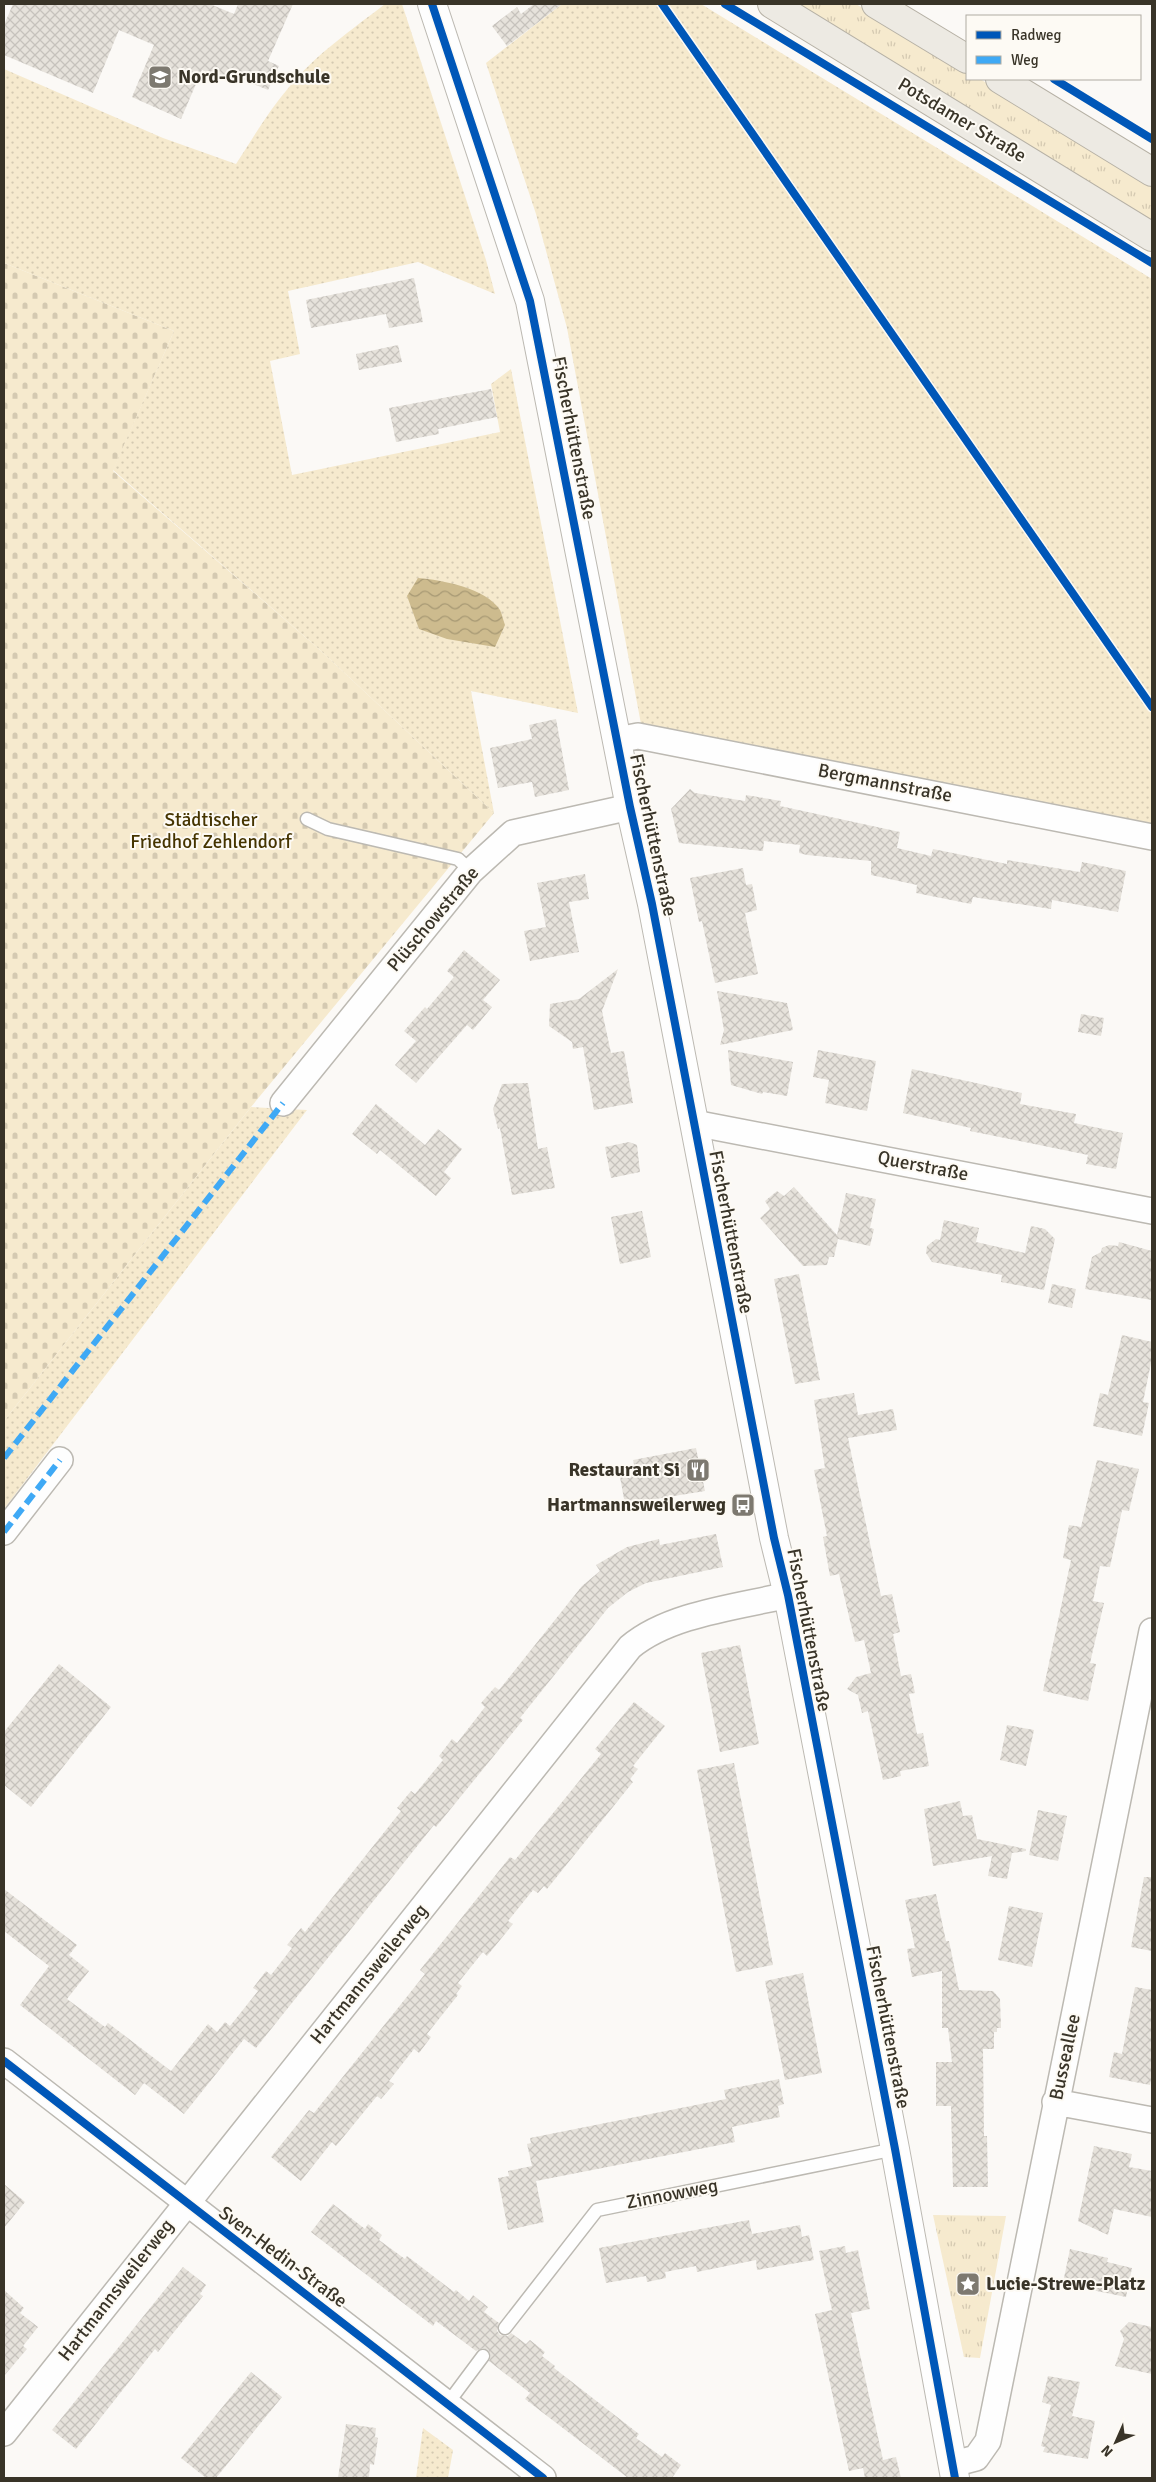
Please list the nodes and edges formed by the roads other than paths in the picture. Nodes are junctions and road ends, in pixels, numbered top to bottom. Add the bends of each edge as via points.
1 (432, 4) edge
2 (772, 4) edge
3 (876, 4) edge
4 (966, 58) edge
5 (1002, 80) edge
6 (1152, 172) edge
7 (1152, 237) edge
8 (617, 740) junction
9 (630, 808) junction
10 (307, 819) dead end
11 (1152, 837) edge
12 (471, 871) junction
13 (283, 1103) dead end
14 (694, 1123) junction
15 (1152, 1211) edge
16 (60, 1460) dead end
17 (4, 1532) edge
18 (788, 1595) junction
19 (1152, 1631) edge
20 (4, 2061) edge
21 (1055, 2102) junction
22 (1152, 2120) edge
23 (895, 2149) junction
24 (185, 2203) junction
25 (505, 2328) dead end
26 (483, 2356) dead end
27 (448, 2404) junction
28 (4, 2432) edge
29 (954, 2471) edge
30 (543, 2478) edge

1 - 8 street, Fischerhüttenstraße via 530,301
2 - 7 main road, Potsdamer Straße
3 - 4 main road
5 - 6 main road
8 - 9 street, Fischerhüttenstraße
8 - 11 street, Bergmannstraße via 638,736
9 - 12 street, Plüschowstraße via 513,833
9 - 14 street, Fischerhüttenstraße
10 - 12 lane via 328,828 458,859
12 - 13 street, Plüschowstraße
14 - 15 street, Querstraße
14 - 18 street, Fischerhüttenstraße via 774,1538
16 - 17 street
18 - 23 street, Fischerhüttenstraße
18 - 24 street, Hartmannsweilerweg via 678,1620 644,1635 630,1647
19 - 21 street, Busseallee
20 - 24 street, Sven-Hedin-Straße
21 - 22 street
21 - 29 street, Busseallee via 988,2441 976,2458
23 - 25 lane, Zinnowweg via 597,2210
23 - 29 street, Fischerhüttenstraße
24 - 27 street, Sven-Hedin-Straße
24 - 28 street, Hartmannsweilerweg
26 - 27 lane
27 - 30 street, Sven-Hedin-Straße

